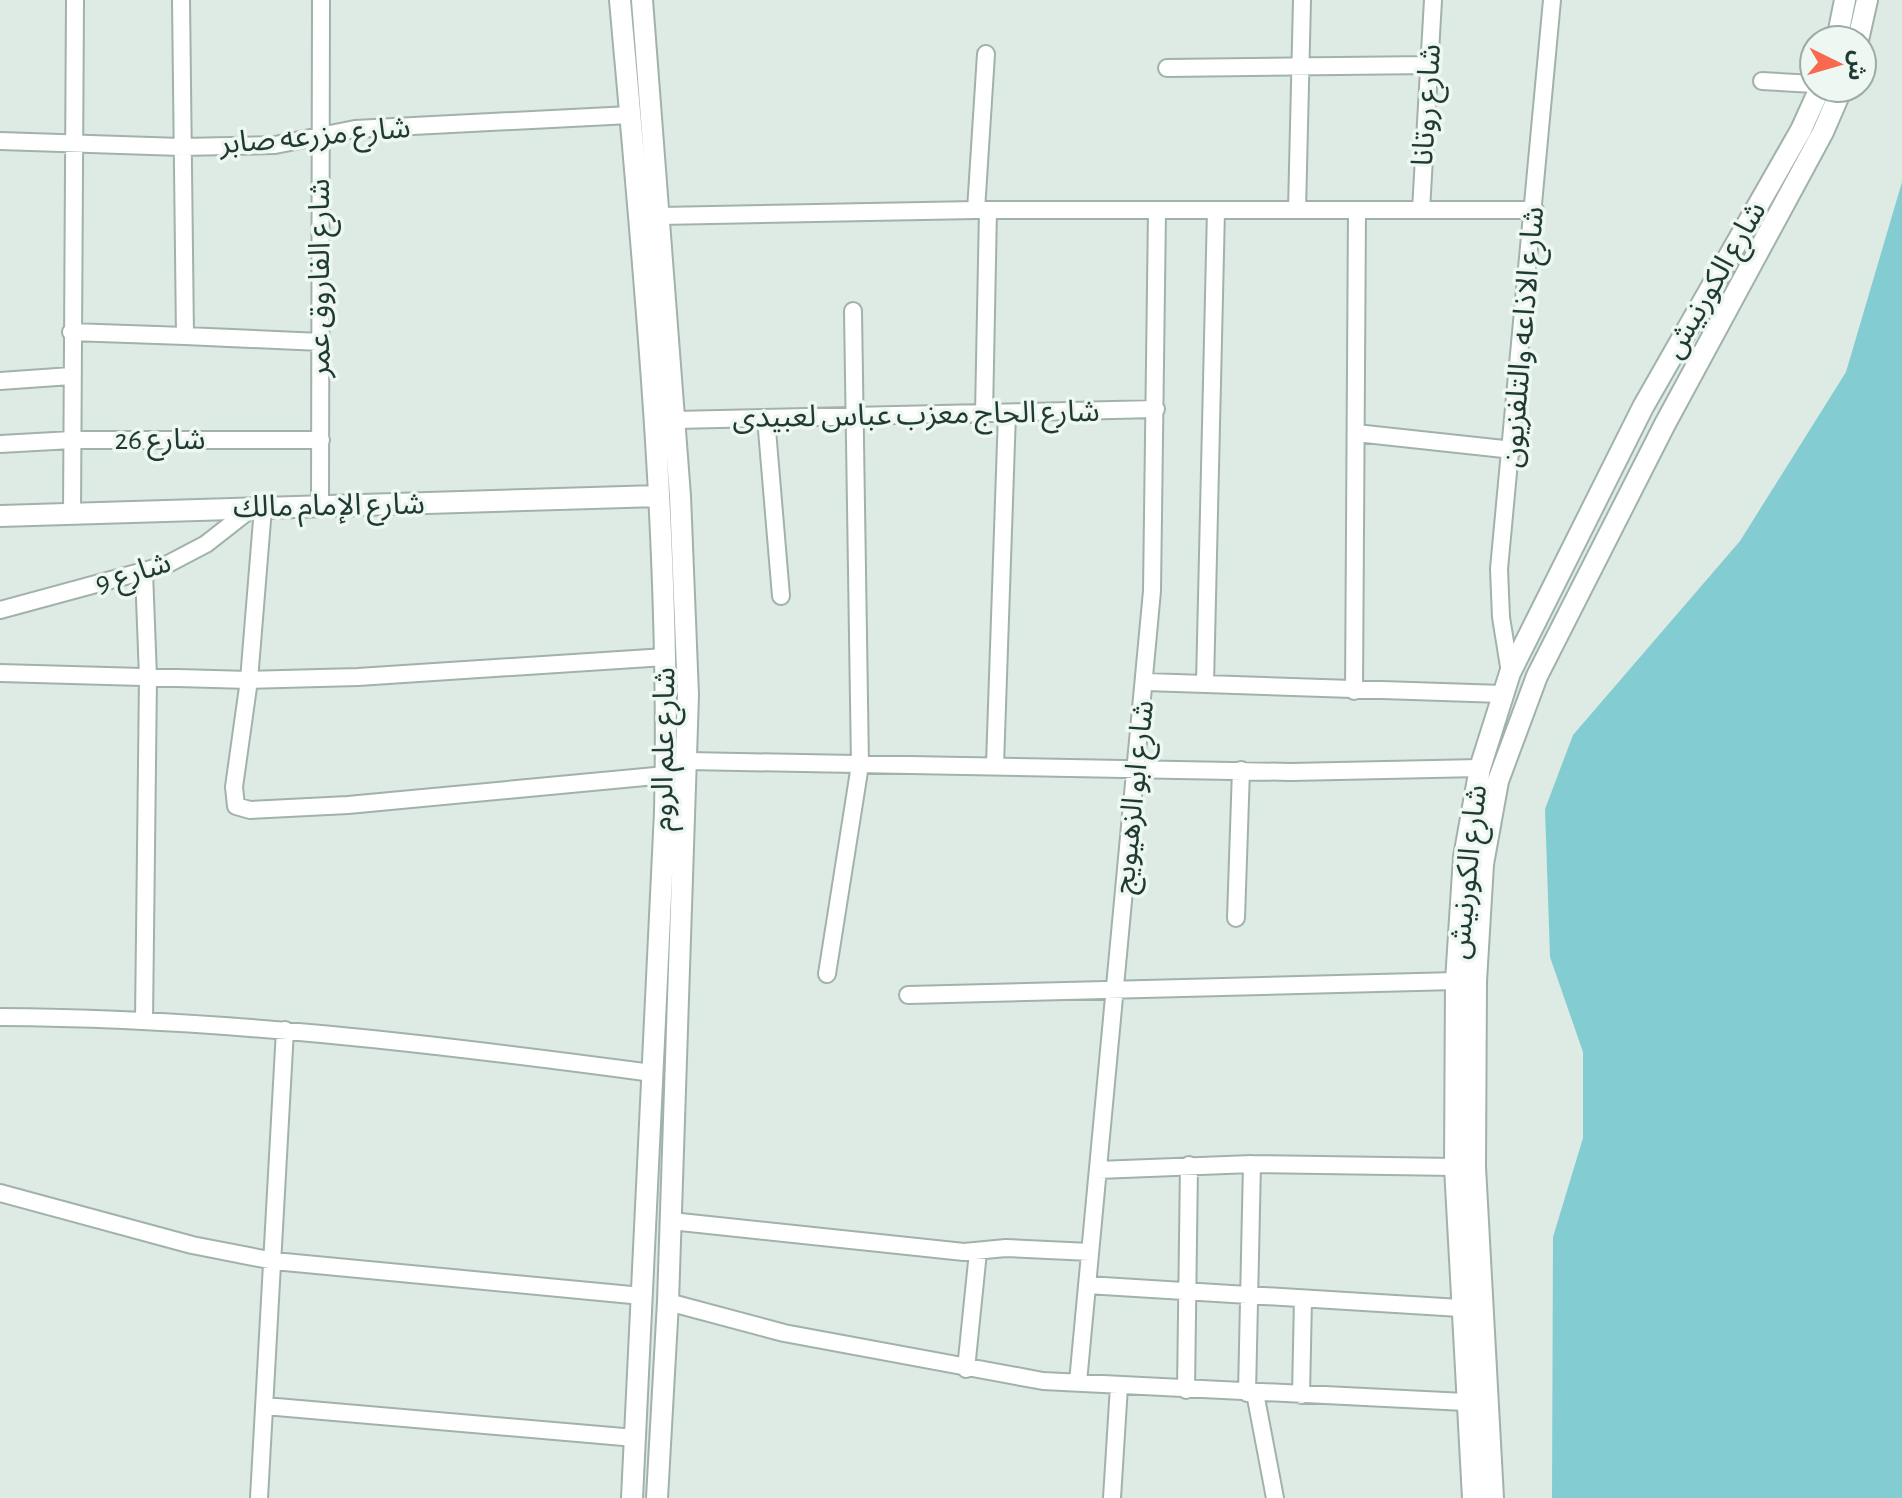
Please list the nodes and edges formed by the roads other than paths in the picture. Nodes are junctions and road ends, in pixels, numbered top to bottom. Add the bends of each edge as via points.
1 (75, 0) edge
2 (181, 0) edge
3 (321, 0) edge
4 (620, 0) edge
5 (642, 0) edge
6 (1302, 0) edge
7 (1433, 0) edge
8 (1552, 0) edge
9 (1845, 0) edge
10 (1867, 0) edge
11 (1840, 24) edge
12 (1862, 24) edge
13 (986, 54) dead end
14 (1301, 65) junction
15 (1430, 65) junction
16 (1167, 68) dead end
17 (1762, 81) dead end
18 (1798, 83) edge
19 (1813, 104) edge
20 (1835, 104) edge
21 (630, 115) junction
22 (319, 136) junction
23 (0, 141) edge
24 (73, 145) junction
25 (181, 147) junction
26 (982, 210) junction
27 (1216, 210) junction
28 (1297, 210) junction
29 (1357, 210) junction
30 (1421, 210) junction
31 (1535, 210) junction
32 (1157, 211) junction
33 (660, 216) junction
34 (666, 282) junction
35 (644, 285) junction
36 (853, 311) dead end
37 (71, 332) junction
38 (185, 336) junction
39 (321, 342) junction
40 (71, 376) junction
41 (0, 381) edge
42 (1156, 409) junction
43 (1007, 413) junction
44 (984, 414) junction
45 (854, 417) junction
46 (766, 418) junction
47 (675, 420) junction
48 (1356, 433) junction
49 (72, 440) junction
50 (321, 440) junction
51 (0, 444) edge
52 (1513, 450) junction
53 (658, 496) junction
54 (257, 508) junction
55 (320, 508) junction
56 (72, 514) junction
57 (0, 516) edge
58 (144, 572) junction
59 (781, 596) dead end
60 (0, 610) edge
61 (665, 657) junction
62 (1512, 669) junction
63 (0, 673) edge
64 (1537, 676) junction
65 (148, 677) junction
66 (249, 680) junction
67 (1146, 682) junction
68 (1205, 684) junction
69 (1354, 691) junction
70 (1502, 694) junction
71 (688, 761) junction
72 (860, 765) junction
73 (995, 765) junction
74 (1480, 768) junction
75 (1138, 769) junction
76 (1241, 770) junction
77 (666, 775) junction
78 (1236, 918) dead end
79 (658, 943) junction
80 (681, 945) junction
81 (827, 974) dead end
82 (1456, 981) junction
83 (1115, 987) junction
84 (908, 995) dead end
85 (0, 1017) edge
86 (144, 1021) junction
87 (285, 1030) junction
88 (652, 1073) junction
89 (1252, 1164) junction
90 (1189, 1165) junction
91 (1455, 1167) junction
92 (1098, 1170) junction
93 (0, 1193) edge
94 (671, 1221) junction
95 (978, 1252) junction
96 (1090, 1252) junction
97 (274, 1261) junction
98 (1087, 1285) junction
99 (1188, 1292) junction
100 (1249, 1295) junction
101 (642, 1296) junction
102 (1303, 1299) junction
103 (668, 1302) junction
104 (1460, 1308) junction
105 (966, 1369) junction
106 (1078, 1382) junction
107 (1119, 1386) junction
108 (1186, 1390) junction
109 (1251, 1393) junction
110 (1301, 1395) junction
111 (1465, 1402) junction
112 (265, 1406) junction
113 (635, 1438) junction
114 (259, 1498) edge
115 (632, 1498) edge
116 (657, 1498) edge
117 (1112, 1498) edge
118 (1275, 1498) edge
119 (1473, 1498) edge
120 (1493, 1498) edge

1 - 24 street
2 - 25 street
3 - 22 street, شارع الفاروق عمر
4 - 21 street, شارع علم الروم
5 - 33 street, شارع علم الروم
6 - 14 street
7 - 15 street, شارع روتانا
8 - 31 street, شارع الاذاعه والتلفزيون
9 - 11 street
10 - 12 street
13 - 26 street
14 - 15 street
14 - 16 street
14 - 28 street
15 - 30 street, شارع روتانا
17 - 18 street
19 - 62 street, شارع الكورنيش via 1643,407
20 - 64 street, شارع الكورنيش
21 - 22 street, شارع مزرعه صابر via 355,129
21 - 35 street, شارع علم الروم
22 - 25 street, شارع مزرعه صابر via 275,145
22 - 39 street, شارع الفاروق عمر
23 - 24 street, شارع مزرعه صابر
24 - 25 street, شارع مزرعه صابر
24 - 37 street
25 - 38 street
26 - 32 street
26 - 33 street
26 - 44 street
27 - 28 street
27 - 32 street
27 - 68 street
28 - 29 street
29 - 30 street
29 - 48 street
30 - 31 street
31 - 52 street, شارع الاذاعه والتلفزيون
32 - 42 street, شارع ابو الزهيويج
33 - 34 street, شارع علم الروم
34 - 35 street
34 - 47 street, شارع علم الروم
35 - 53 street, شارع علم الروم
36 - 45 street
37 - 38 street
37 - 40 street
38 - 39 street
39 - 50 street, شارع الفاروق عمر
40 - 41 street
40 - 49 street
42 - 43 street, شارع الحاج معزب عباس لعبيدى
42 - 67 street, شارع ابو الزهيويج
43 - 44 street, شارع الحاج معزب عباس لعبيدى
43 - 73 street
44 - 45 street, شارع الحاج معزب عباس لعبيدى
45 - 46 street, شارع الحاج معزب عباس لعبيدى
45 - 72 street
46 - 47 street, شارع الحاج معزب عباس لعبيدى
46 - 59 street
47 - 71 street, شارع علم الروم via 685,576
48 - 52 street
48 - 69 street
49 - 50 street, شارع 26
49 - 51 street, شارع 26
49 - 56 street
50 - 55 street, شارع الفاروق عمر
52 - 62 street, شارع الاذاعه والتلفزيون via 1499,569 1501,617
53 - 55 street, شارع الإمام مالك
53 - 61 street, شارع علم الروم
54 - 55 street, شارع الإمام مالك
54 - 56 street, شارع الإمام مالك
54 - 58 street, شارع 9 via 206,544
54 - 66 street
56 - 57 street, شارع الإمام مالك
58 - 60 street, شارع 9
58 - 65 street
61 - 66 street
61 - 77 street, شارع علم الروم
62 - 64 street
62 - 70 street, شارع الكورنيش
63 - 65 street
64 - 120 street, شارع الكورنيش via 1510,741 1492,809 1476,981 1475,1167
65 - 66 street
65 - 86 street
66 - 77 street via 234,787 236,806 242,809 361,804
67 - 68 street
67 - 75 street, شارع ابو الزهيويج
68 - 69 street
69 - 70 street
70 - 74 street, شارع الكورنيش
71 - 72 street
71 - 80 street, شارع علم الروم
72 - 73 street
72 - 81 street
73 - 75 street
74 - 76 street
74 - 82 street, شارع الكورنيش via 1464,857
75 - 76 street
75 - 83 street, شارع ابو الزهيويج
76 - 78 street
77 - 79 street, شارع علم الروم
79 - 80 street
79 - 88 street, شارع علم الروم
80 - 94 street, شارع علم الروم
82 - 83 street
82 - 91 street, شارع الكورنيش
83 - 84 street
83 - 92 street, شارع ابو الزهيويج
85 - 86 street
86 - 87 street
87 - 88 street via 397,1039
87 - 97 street
88 - 101 street, شارع علم الروم
89 - 90 street
89 - 91 street
89 - 100 street
90 - 92 street
90 - 99 street
91 - 104 street, شارع الكورنيش
92 - 96 street, شارع ابو الزهيويج
93 - 97 street via 192,1245
94 - 95 street
94 - 103 street, شارع علم الروم
95 - 96 street
95 - 105 street
96 - 98 street, شارع ابو الزهيويج
97 - 101 street
97 - 112 street
98 - 99 street
98 - 106 street, شارع ابو الزهيويج
99 - 100 street
99 - 108 street
100 - 102 street
100 - 109 street
101 - 113 street, شارع علم الروم
102 - 104 street
102 - 110 street
103 - 105 street via 784,1333
103 - 116 street, شارع علم الروم
104 - 111 street, شارع الكورنيش
105 - 106 street
106 - 107 street
107 - 108 street
107 - 117 street
108 - 109 street
109 - 110 street
109 - 118 street
110 - 111 street
111 - 119 street, شارع الكورنيش
112 - 113 street
112 - 114 street
113 - 115 street, شارع علم الروم

